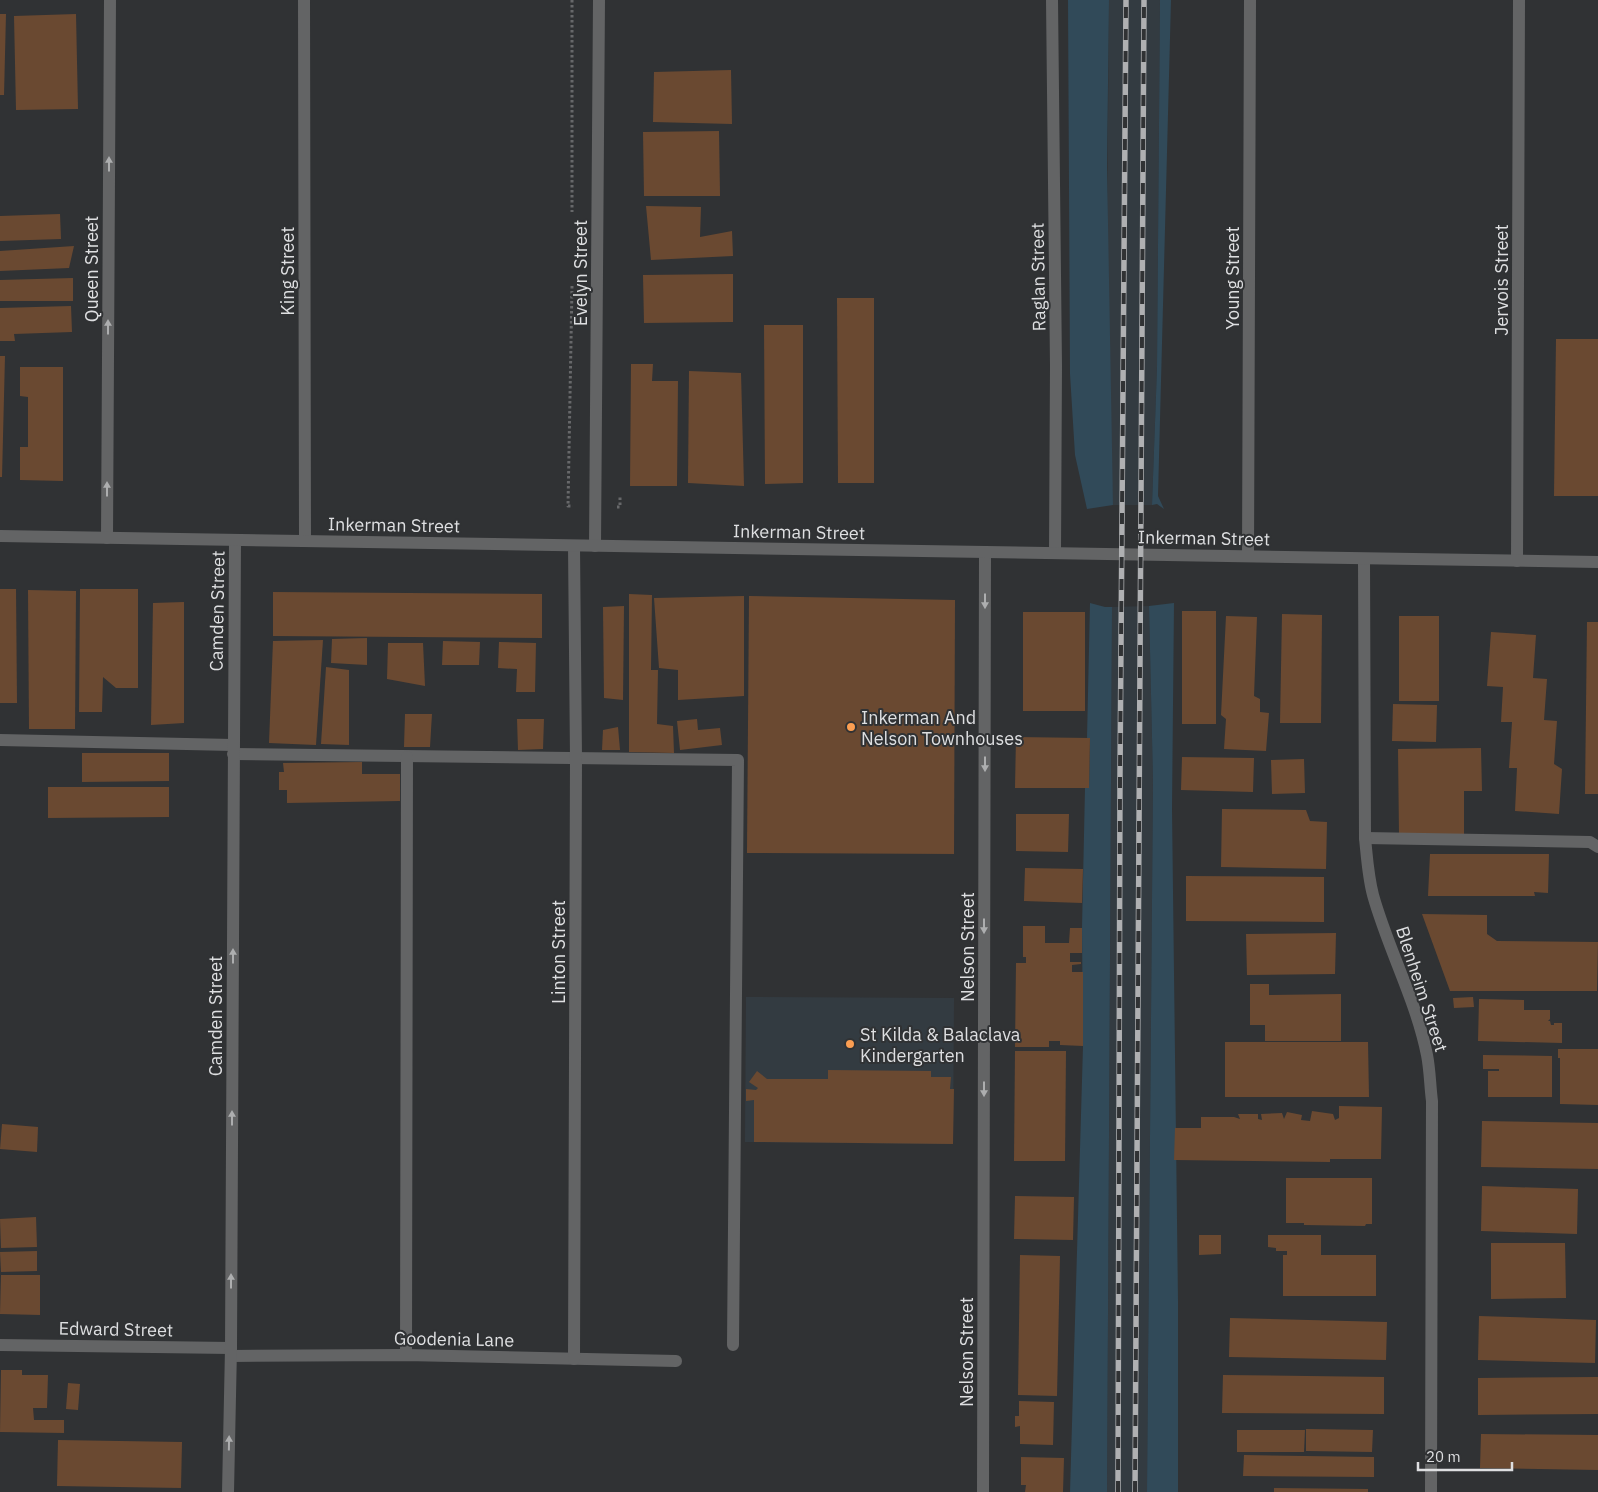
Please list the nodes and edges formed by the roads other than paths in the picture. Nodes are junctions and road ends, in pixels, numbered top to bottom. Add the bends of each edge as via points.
1 (110, 0) edge
2 (304, 0) edge
3 (599, 0) edge
4 (1052, 0) edge
5 (1250, 0) edge
6 (1519, 0) edge
7 (0, 536) edge
8 (107, 538) junction
9 (235, 540) junction
10 (305, 542) junction
11 (574, 546) junction
12 (595, 546) junction
13 (985, 552) junction
14 (1054, 553) junction
15 (1248, 556) junction
16 (1364, 559) junction
17 (1517, 561) junction
18 (1598, 562) edge
19 (0, 740) edge
20 (233, 749) junction
21 (407, 757) junction
22 (576, 758) junction
23 (1365, 838) junction
24 (1598, 847) edge
25 (0, 1345) edge
26 (733, 1345) dead end
27 (231, 1352) junction
28 (406, 1355) junction
29 (574, 1358) junction
30 (676, 1361) dead end
31 (228, 1492) edge
32 (983, 1492) edge
33 (1431, 1492) edge

8 -> 1 street, Queen Street
2 - 10 street, King Street
3 - 12 street, Evelyn Street
4 - 14 street, Raglan Street via 1056,356
5 - 15 street, Young Street
6 - 17 street, Jervois Street
7 - 8 street, Inkerman Street
8 - 9 street, Inkerman Street
9 - 10 street, Inkerman Street
9 - 20 street, Camden Street
10 - 11 street, Inkerman Street
11 - 12 street, Inkerman Street
11 - 22 street, Linton Street
12 - 13 street, Inkerman Street
13 - 14 street, Inkerman Street
13 -> 32 street, Nelson Street
14 - 15 street, Inkerman Street
15 - 16 street, Inkerman Street
16 - 17 street, Inkerman Street
16 - 23 street, Blenheim Street
17 - 18 street, Inkerman Street
19 - 20 street
20 - 21 street
27 -> 20 street, Camden Street
21 - 22 street
21 - 28 street
22 - 26 street via 738,760
22 - 29 street, Linton Street
23 - 24 street via 1590,842
23 - 33 street, Blenheim Street via 1373,893 1421,1030 1430,1080 1433,1128
25 - 27 street, Edward Street
27 - 28 street, Goodenia Lane
31 -> 27 street, Camden Street
28 - 29 street, Goodenia Lane
29 - 30 street, Goodenia Lane

